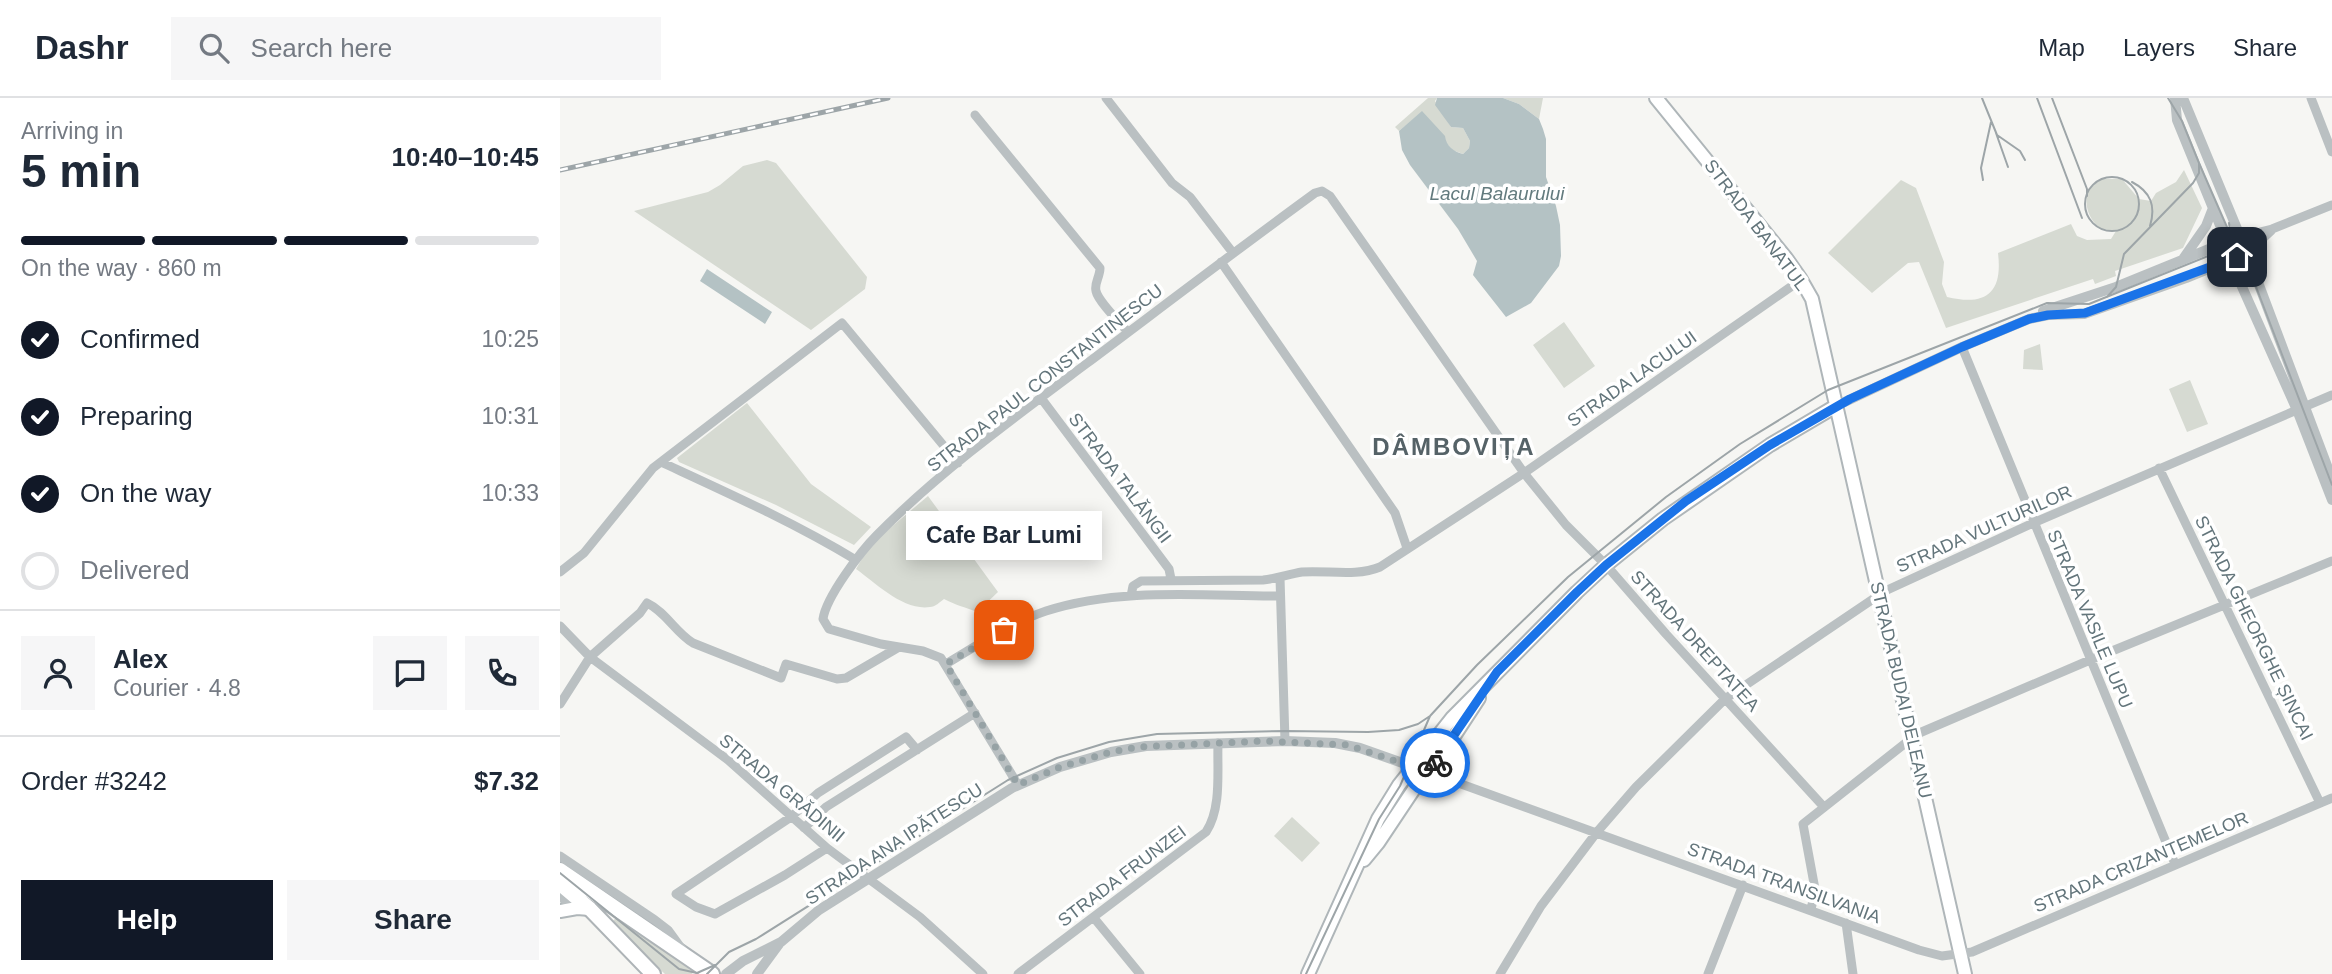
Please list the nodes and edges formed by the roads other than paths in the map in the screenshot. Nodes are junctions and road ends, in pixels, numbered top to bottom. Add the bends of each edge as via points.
1 (1106, 98) edge
2 (1656, 98) edge
3 (2175, 98) edge
4 (2183, 98) edge
5 (2311, 98) edge
6 (975, 115) dead end
7 (2332, 152) edge
8 (1322, 191) joint
9 (2332, 205) edge
10 (2213, 208) junction
11 (2272, 229) junction
12 (2241, 237) junction
13 (2226, 243) junction
14 (1233, 253) junction
15 (2247, 253) junction
16 (2231, 259) junction
17 (2182, 260) junction
18 (1221, 262) junction
19 (1800, 278) junction
20 (2029, 319) junction
21 (1128, 332) junction
22 (1962, 347) junction
23 (1044, 395) junction
24 (2332, 395) edge
25 (1836, 406) junction
26 (2300, 408) junction
27 (662, 462) junction
28 (958, 463) junction
29 (2158, 468) junction
30 (1524, 473) junction
31 (2332, 479) edge
32 (2332, 500) edge
33 (2033, 523) junction
34 (1407, 548) junction
35 (856, 559) junction
36 (2332, 561) edge
37 (571, 563) junction
38 (1606, 565) junction
39 (560, 566) edge
40 (560, 572) edge
41 (1280, 578) junction
42 (1171, 579) junction
43 (1880, 594) junction
44 (1131, 596) junction
45 (1280, 596) junction
46 (2225, 604) junction
47 (560, 626) edge
48 (899, 647) junction
49 (590, 657) junction
50 (2090, 660) junction
51 (946, 664) junction
52 (1497, 672) junction
53 (1725, 699) junction
54 (560, 704) edge
55 (975, 713) junction
56 (1912, 737) junction
57 (1285, 741) junction
58 (1219, 743) junction
59 (917, 750) junction
60 (1414, 767) junction
61 (1428, 772) junction
62 (1018, 785) junction
63 (2332, 798) edge
64 (2320, 803) junction
65 (1823, 806) junction
66 (791, 817) junction
67 (804, 828) junction
68 (1597, 832) junction
69 (827, 848) junction
70 (560, 856) edge
71 (2175, 864) junction
72 (1357, 869) junction
73 (560, 870) edge
74 (868, 879) junction
75 (560, 884) edge
76 (1743, 885) junction
77 (560, 897) edge
78 (583, 909) junction
79 (1811, 910) junction
80 (560, 911) edge
81 (1094, 918) junction
82 (1846, 923) junction
83 (781, 942) junction
84 (1961, 955) junction
85 (689, 959) junction
86 (653, 974) edge
87 (712, 974) edge
88 (726, 974) edge
89 (757, 974) edge
90 (983, 974) edge
91 (1018, 974) edge
92 (1140, 974) edge
93 (1308, 974) edge
94 (1500, 974) edge
95 (1708, 974) edge
96 (1853, 974) edge
97 (1965, 974) edge

1 - 14 street
2 - 19 main road, STRADA BANATUL
3 - 10 street via 2177,120
4 - 12 street
5 - 7 street
6 - 21 street via 1100,268 1096,293
8 - 14 street, STRADA PAUL CONSTANTINESCU
8 - 30 street, STRADA DREPTATEA
9 - 11 street
10 - 13 street
10 - 17 street via 2200,237
11 - 12 street
11 - 15 street
12 - 13 street
12 - 15 street
13 - 16 street
13 - 17 street
14 - 18 street, STRADA PAUL CONSTANTINESCU
15 - 16 street
15 - 26 street
16 - 20 street via 2085,313
16 - 26 street
17 - 20 street
18 - 21 street, STRADA PAUL CONSTANTINESCU
18 - 34 street via 1395,513
19 - 25 main road, STRADA BANATUL via 1817,315
19 - 30 street, STRADA LACULUI
20 - 22 street
21 - 23 street, STRADA PAUL CONSTANTINESCU
22 - 25 street
22 - 33 street, STRADA VASILE LUPU
23 - 28 street, STRADA PAUL CONSTANTINESCU
23 - 42 street, STRADA TALĂNGII via 1169,569
24 - 26 street, STRADA VULTURILOR
25 - 38 main road via 1686,501
25 - 43 main road, STRADA BUDAI DELEANU
26 - 29 street, STRADA VULTURILOR
26 - 31 street
26 - 32 street
27 - 28 street via 842,323
27 - 35 street via 807,530
27 - 37 street
28 - 35 street, STRADA PAUL CONSTANTINESCU
29 - 33 street, STRADA VULTURILOR
29 - 46 street, STRADA GHEORGHE ȘINCAI
30 - 34 street, STRADA LACULUI
30 - 38 street, STRADA DREPTATEA
33 - 43 street, STRADA VULTURILOR
33 - 50 street, STRADA VASILE LUPU
34 - 41 street, STRADA LACULUI via 1369,570 1300,572
35 - 48 street, STRADA PAUL CONSTANTINESCU via 826,608 824,623 834,631
36 - 46 street
37 - 39 street
37 - 40 street
38 - 52 main road
38 - 53 street, STRADA DREPTATEA
41 - 42 street, STRADA LACULUI
41 - 45 street
42 - 44 street, STRADA LACULUI via 1136,582
43 - 53 street, STRADA VULTURILOR
43 - 56 main road, STRADA BUDAI DELEANU
44 - 45 street, STRADA LACULUI
44 - 51 street, STRADA LACULUI via 1044,612
45 - 57 street
46 - 50 street
46 - 64 street, STRADA GHEORGHE ȘINCAI
47 - 49 street, STRADA GRĂDINII
48 - 49 street via 846,678 786,664 781,678 693,643 659,608 647,603
48 - 51 street via 935,654
49 - 54 street
49 - 66 street, STRADA GRĂDINII via 728,760
50 - 56 street
50 - 71 street, STRADA VASILE LUPU
51 - 55 street
52 - 60 main road via 1452,718
52 - 61 main road
53 - 65 street, STRADA DREPTATEA
53 - 68 street, STRADA VULTURILOR
55 - 59 street
55 - 62 street
56 - 65 street
56 - 84 main road, STRADA BUDAI DELEANU
57 - 58 street, STRADA ANA IPĂTESCU
57 - 60 street, STRADA ANA IPĂTESCU via 1348,745
58 - 62 street, STRADA ANA IPĂTESCU via 1111,752
58 - 81 street, STRADA FRUNZEI via 1215,806 1206,832
59 - 66 street via 906,737 818,793
59 - 67 street via 826,807
60 - 61 street, STRADA ANA IPĂTESCU
60 - 72 main road via 1378,818
61 - 68 street, STRADA ANA IPĂTESCU
61 - 72 main road
62 - 74 street, STRADA ANA IPĂTESCU
63 - 64 street, STRADA CRIZANTEMELOR
64 - 71 street, STRADA CRIZANTEMELOR
65 - 79 street via 1803,824 1815,889
66 - 67 street, STRADA GRĂDINII
66 - 69 street via 677,894 715,914
67 - 69 street, STRADA GRĂDINII
68 - 76 street, STRADA TRANSILVANIA
68 - 94 street, STRADA VULTURILOR via 1541,906
69 - 74 street, STRADA GRĂDINII
70 - 85 street via 662,925
71 - 84 street, STRADA CRIZANTEMELOR
72 - 93 main road
73 - 85 main road
74 - 83 street, STRADA ANA IPĂTESCU via 819,910
74 - 90 street, STRADA GRĂDINII via 920,917
75 - 78 main road
76 - 79 street, STRADA TRANSILVANIA
76 - 95 street
77 - 78 street
78 - 80 main road
78 - 86 main road
79 - 82 street, STRADA TRANSILVANIA
81 - 91 street, STRADA FRUNZEI
81 - 92 street
82 - 84 street, STRADA TRANSILVANIA via 1934,954
82 - 96 street
83 - 88 street, STRADA ANA IPĂTESCU
83 - 89 street, STRADA ANA IPĂTESCU
84 - 97 main road, STRADA BUDAI DELEANU
85 - 87 main road

